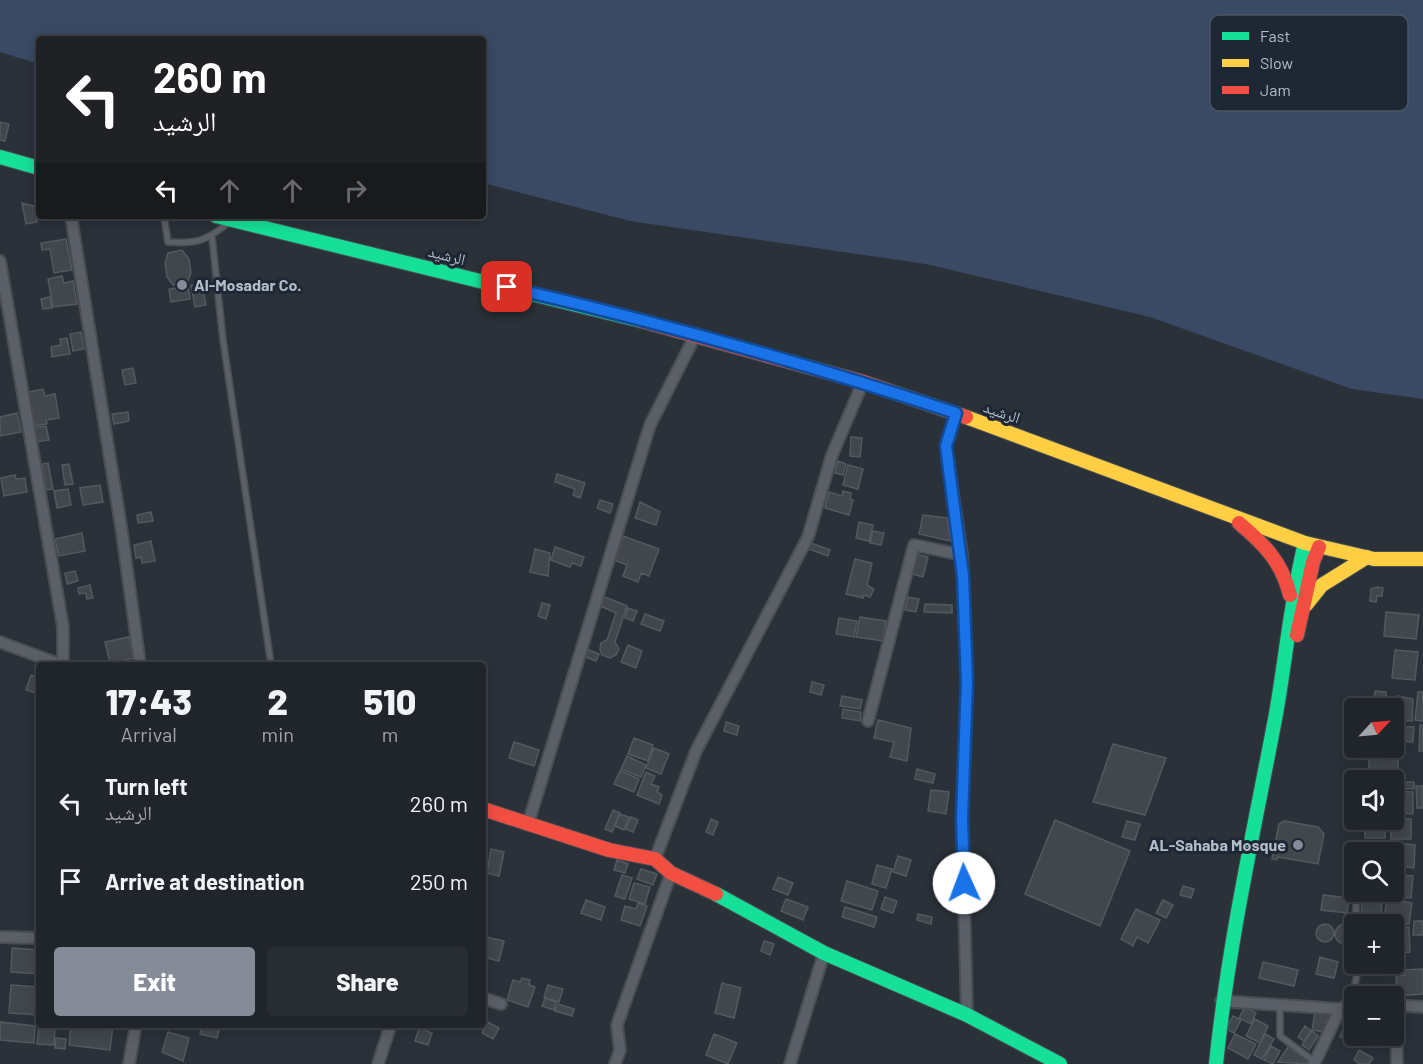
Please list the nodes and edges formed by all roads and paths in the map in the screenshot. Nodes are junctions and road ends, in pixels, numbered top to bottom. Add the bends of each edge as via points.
1 (0, 157) edge
2 (36, 167) edge
3 (70, 219) edge
4 (164, 219) edge
5 (228, 219) edge
6 (232, 220) junction
7 (212, 237) junction
8 (0, 261) edge
9 (696, 334) junction
10 (863, 382) junction
11 (956, 413) junction
12 (1230, 514) junction
13 (1305, 543) junction
14 (1319, 547) junction
15 (962, 555) junction
16 (1367, 558) junction
17 (1423, 559) edge
18 (1292, 601) junction
19 (1303, 611) junction
20 (0, 642) edge
21 (1286, 661) junction
22 (55, 662) edge
23 (61, 662) edge
24 (140, 662) edge
25 (271, 662) edge
26 (868, 721) dead end
27 (486, 810) edge
28 (528, 824) junction
29 (655, 859) junction
30 (671, 873) junction
31 (0, 937) edge
32 (36, 938) edge
33 (824, 953) junction
34 (486, 999) edge
35 (1221, 1001) junction
36 (1280, 1003) junction
37 (501, 1004) dead end
38 (1404, 1006) edge
39 (1344, 1007) edge
40 (1423, 1007) edge
41 (1340, 1009) junction
42 (967, 1015) junction
43 (135, 1028) edge
44 (390, 1028) edge
45 (1396, 1046) edge
46 (1046, 1060) edge
47 (1314, 1063) edge
48 (129, 1064) edge
49 (378, 1064) edge
50 (615, 1064) edge
51 (790, 1064) edge
52 (1060, 1064) edge
53 (1216, 1064) edge
54 (1397, 1064) edge

1 - 2 street
3 - 24 street
4 - 7 lane via 168,242 193,244
5 - 6 street, الرشيد
6 - 7 lane
6 - 9 street, الرشيد
7 - 25 lane via 223,340
8 - 23 street via 63,627
9 - 10 street, الرشيد
9 - 28 street via 650,424
10 - 11 street, الرشيد
10 - 29 street via 832,454 808,537 696,751
11 - 12 street, الرشيد
11 - 15 street via 946,446
12 - 13 street, الرشيد
12 - 18 street via 1278,559
13 - 14 street, الرشيد
13 - 18 street
14 - 16 street, الرشيد
14 - 19 street
15 - 26 street via 914,545
15 - 42 street via 967,682 962,818
16 - 17 street, الرشيد
16 - 19 street via 1322,585
18 - 21 street
19 - 21 street
20 - 22 street
21 - 35 street
27 - 28 street
28 - 29 street via 609,850
29 - 30 street
30 - 33 street
30 - 50 street via 617,1025 620,1050
31 - 32 street
33 - 42 street
33 - 51 street
34 - 37 street
35 - 36 street
35 - 53 street
36 - 41 street
36 - 47 lane via 1280,1036
38 - 40 street
39 - 41 street
41 - 47 street
42 - 46 street
43 - 48 street
44 - 49 street
45 - 54 street
46 - 52 street

